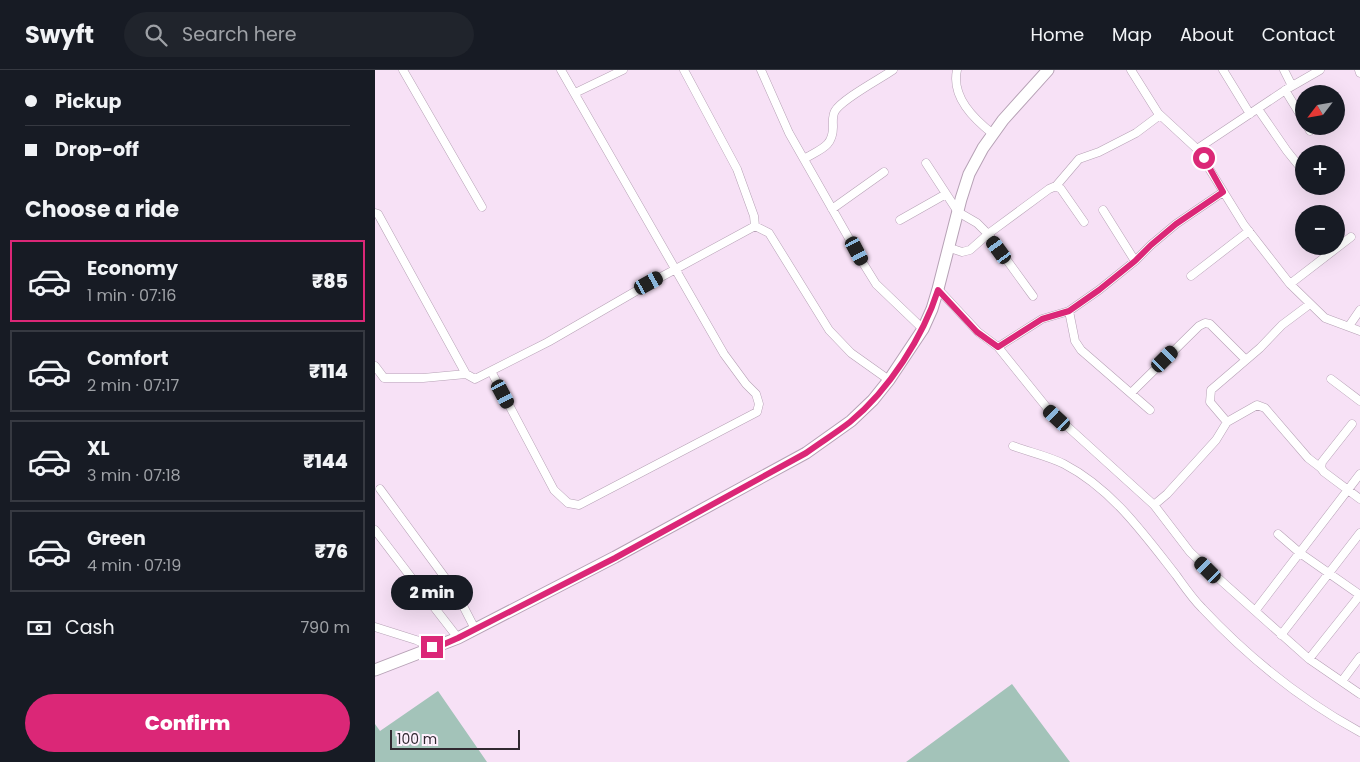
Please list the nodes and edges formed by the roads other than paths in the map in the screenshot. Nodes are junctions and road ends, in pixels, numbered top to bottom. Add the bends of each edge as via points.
1 (403, 70) edge
2 (561, 70) edge
3 (623, 70) edge
4 (685, 70) edge
5 (761, 70) edge
6 (893, 70) edge
7 (957, 70) edge
8 (1048, 70) edge
9 (1131, 70) edge
10 (1223, 70) edge
11 (1284, 70) edge
12 (1320, 70) edge
13 (1288, 88) junction
14 (575, 93) junction
15 (1295, 102) edge
16 (1258, 109) junction
17 (1250, 114) junction
18 (1160, 116) junction
19 (993, 134) junction
20 (1197, 149) junction
21 (804, 159) junction
22 (1295, 161) edge
23 (926, 163) dead end
24 (884, 172) dead end
25 (1056, 186) junction
26 (1223, 192) junction
27 (946, 194) junction
28 (482, 207) dead end
29 (832, 209) junction
30 (1103, 210) dead end
31 (958, 212) junction
32 (375, 213) edge
33 (900, 220) dead end
34 (1084, 222) dead end
35 (755, 226) junction
36 (1249, 231) junction
37 (988, 234) junction
38 (1351, 237) dead end
39 (949, 248) junction
40 (1135, 261) junction
41 (675, 269) junction
42 (1191, 276) dead end
43 (1291, 284) junction
44 (938, 290) junction
45 (1033, 296) dead end
46 (1311, 304) junction
47 (1360, 310) edge
48 (1069, 311) junction
49 (1349, 326) junction
50 (923, 329) junction
51 (1360, 330) edge
52 (998, 347) junction
53 (1246, 360) junction
54 (375, 366) edge
55 (491, 371) junction
56 (467, 374) junction
57 (1331, 379) dead end
58 (889, 380) junction
59 (1131, 393) junction
60 (1360, 402) edge
61 (1150, 410) dead end
62 (1227, 422) junction
63 (1352, 424) dead end
64 (1013, 446) dead end
65 (1321, 468) junction
66 (1360, 474) edge
67 (380, 489) dead end
68 (1348, 490) junction
69 (1360, 500) edge
70 (1154, 505) junction
71 (375, 530) edge
72 (1360, 533) edge
73 (1278, 534) dead end
74 (1300, 553) junction
75 (1330, 573) junction
76 (1360, 595) edge
77 (1255, 612) junction
78 (375, 627) edge
79 (475, 629) junction
80 (1281, 635) junction
81 (458, 638) junction
82 (432, 647) junction
83 (1360, 656) edge
84 (1309, 659) junction
85 (375, 670) edge
86 (1342, 681) junction
87 (1360, 694) edge
88 (1360, 732) edge

1 - 28 street
2 - 14 street
3 - 14 street
4 - 35 street via 737,169
5 - 21 street
6 - 21 street via 835,110 828,145
7 - 19 street via 955,83 970,115
8 - 19 main road
9 - 18 street
10 - 17 street
11 - 13 street
12 - 13 street
13 - 15 street
13 - 16 street
14 - 41 street
16 - 17 street
16 - 22 street
17 - 20 street
18 - 20 street
18 - 25 street via 1136,133 1079,159
19 - 31 main road via 969,174
20 - 26 street
21 - 29 street
23 - 27 street
24 - 29 street
25 - 34 street
25 - 37 street
26 - 36 street
26 - 40 street via 1176,224
27 - 31 street
27 - 33 street
29 - 50 street via 876,284
30 - 40 street
31 - 37 street
31 - 39 main road
32 - 56 street
35 - 41 street
35 - 58 street via 769,233 829,330 851,353
36 - 42 street
36 - 43 street
37 - 39 street via 970,250 962,252
37 - 45 street
38 - 43 street
39 - 44 main road
40 - 48 street
41 - 55 street
41 - 55 street via 724,354 756,394 757,412 579,505 568,503 554,490
43 - 46 street
44 - 50 main road
44 - 52 street via 977,332
46 - 49 street via 1325,318
46 - 53 street via 1282,325
47 - 49 street
48 - 52 street via 1042,319
48 - 59 street via 1075,341 1081,350
49 - 51 street
50 - 58 main road
52 - 70 street via 1048,409
53 - 59 street via 1210,324 1205,323
53 - 62 street via 1211,390 1210,402
54 - 56 street via 384,378
55 - 56 street via 475,379
57 - 60 street
58 - 79 main road via 851,421 806,453 615,558
59 - 61 street
62 - 65 street via 1257,405 1265,408 1308,458
62 - 70 street via 1216,440
63 - 65 street
64 - 88 street via 1062,463 1092,481 1136,524 1201,607 1250,654 1279,679
65 - 68 street
66 - 68 street
67 - 79 street via 460,599
68 - 69 street
68 - 74 street
70 - 77 street via 1191,552
71 - 81 street
72 - 75 street
73 - 74 street
74 - 75 street
74 - 77 street
75 - 76 street
75 - 80 street
76 - 84 street
77 - 80 street
78 - 82 street
79 - 81 main road
80 - 84 street
81 - 82 main road
82 - 85 main road
83 - 86 street
84 - 86 street
86 - 87 street

